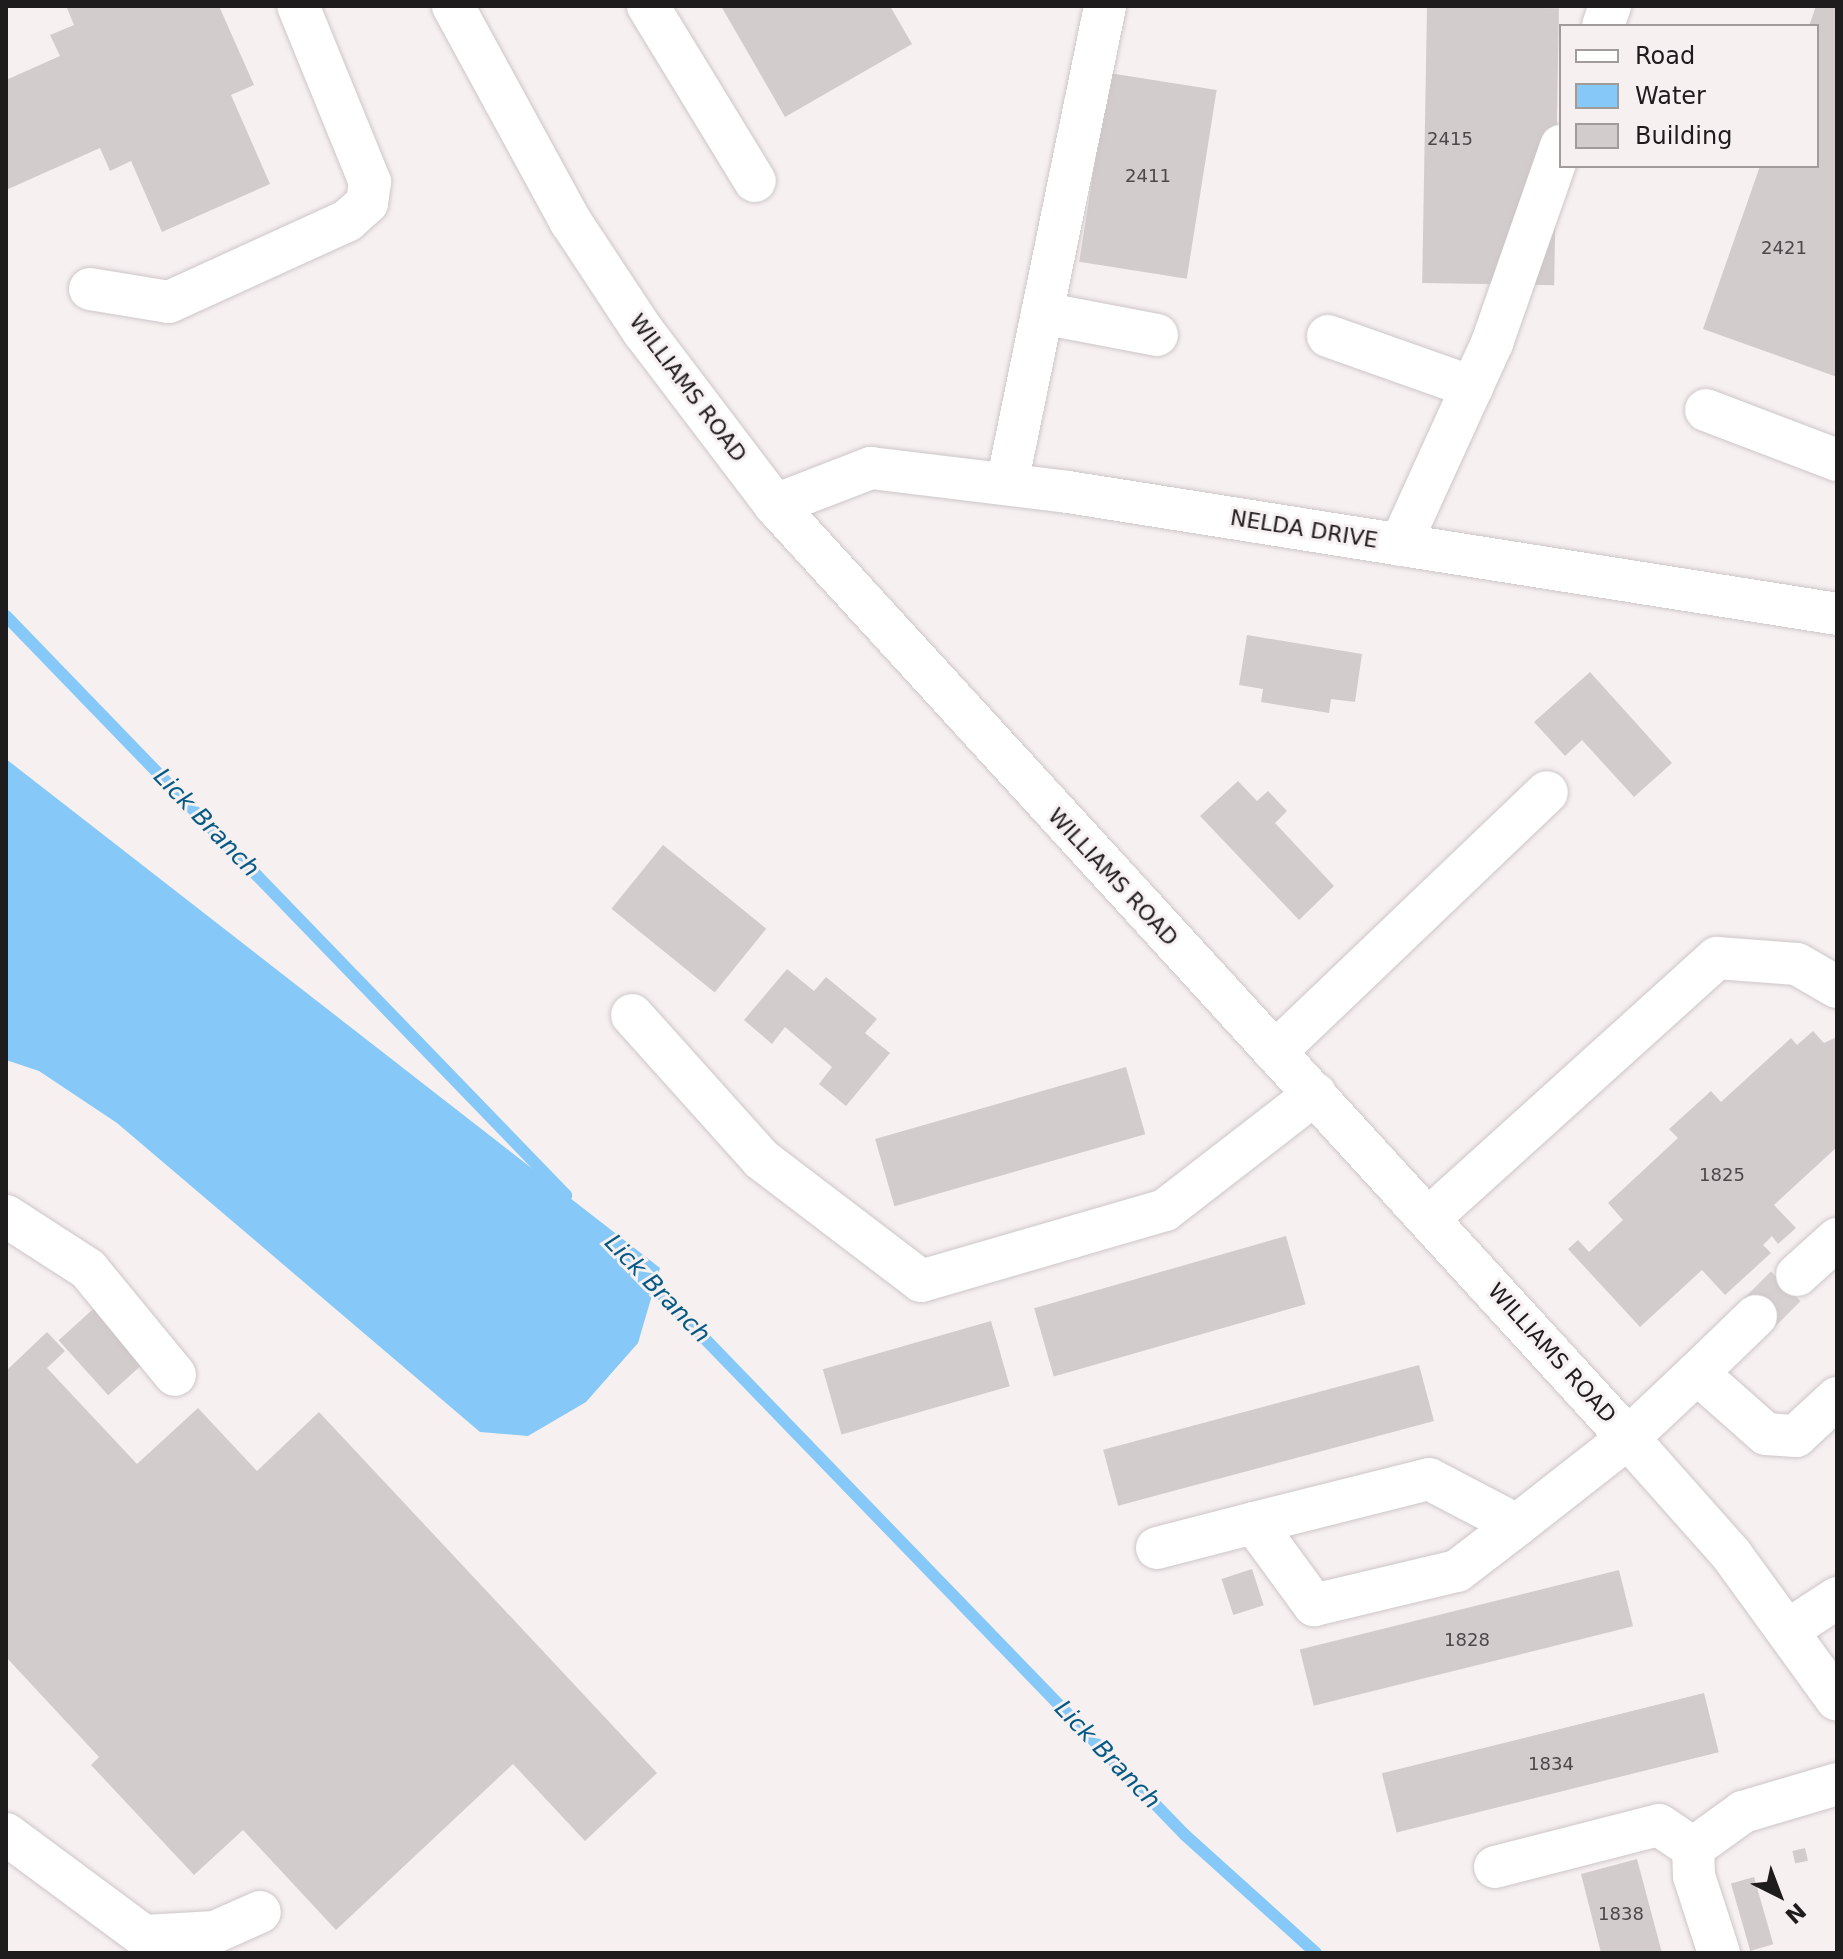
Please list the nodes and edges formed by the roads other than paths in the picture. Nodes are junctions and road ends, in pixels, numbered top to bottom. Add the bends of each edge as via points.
1 (298, 6) edge
2 (453, 6) edge
3 (648, 6) edge
4 (1105, 6) edge
5 (1559, 151) edge
6 (755, 181) dead end
7 (90, 289) dead end
8 (1042, 313) junction
9 (1157, 335) dead end
10 (1328, 336) dead end
11 (1472, 387) junction
12 (1706, 410) dead end
13 (1837, 460) edge
14 (1007, 484) junction
15 (775, 505) junction
16 (1400, 545) junction
17 (1837, 614) edge
18 (1547, 792) dead end
19 (1837, 987) edge
20 (632, 1015) dead end
21 (1275, 1052) junction
22 (1315, 1094) junction
23 (1429, 1218) junction
24 (9, 1223) edge
25 (1837, 1239) edge
26 (1797, 1275) tunnel mouth
27 (1756, 1316) tunnel mouth
28 (1697, 1373) junction
29 (175, 1375) dead end
30 (1837, 1398) edge
31 (1628, 1438) junction
32 (1254, 1523) junction
33 (1517, 1525) junction
34 (1157, 1548) dead end
35 (1837, 1598) edge
36 (1788, 1630) junction
37 (1837, 1700) edge
38 (1837, 1784) edge
39 (9, 1840) edge
40 (1693, 1848) junction
41 (1495, 1867) dead end
42 (260, 1912) dead end
43 (1719, 1953) edge

1 - 7 street via 370,182 367,203 347,221 169,302
2 - 15 street, WILLIAMS ROAD via 571,222 643,331
3 - 6 street
4 - 8 street
5 - 11 street
8 - 9 street
8 - 14 street
10 - 11 street
11 - 16 street
12 - 13 street
14 - 15 street, NELDA DRIVE via 871,468
14 - 16 street, NELDA DRIVE
15 - 21 street, WILLIAMS ROAD
16 - 17 street, NELDA DRIVE
18 - 21 street
19 - 23 street via 1797,964 1717,958
20 - 22 street via 761,1159 921,1281 1165,1210
21 - 22 street, WILLIAMS ROAD
22 - 23 street, WILLIAMS ROAD
23 - 31 street, WILLIAMS ROAD
24 - 29 street via 88,1269
25 - 26 street
27 - 28 street
28 - 30 street via 1766,1434 1796,1436
28 - 31 street
31 - 33 street
31 - 36 street, WILLIAMS ROAD
32 - 33 street via 1429,1479
32 - 33 street via 1314,1605 1457,1571
32 - 34 street
35 - 36 street
36 - 37 street, WILLIAMS ROAD
38 - 40 street via 1743,1812
39 - 42 street via 144,1936 215,1932
40 - 41 street via 1659,1825
40 - 43 street via 1694,1876

